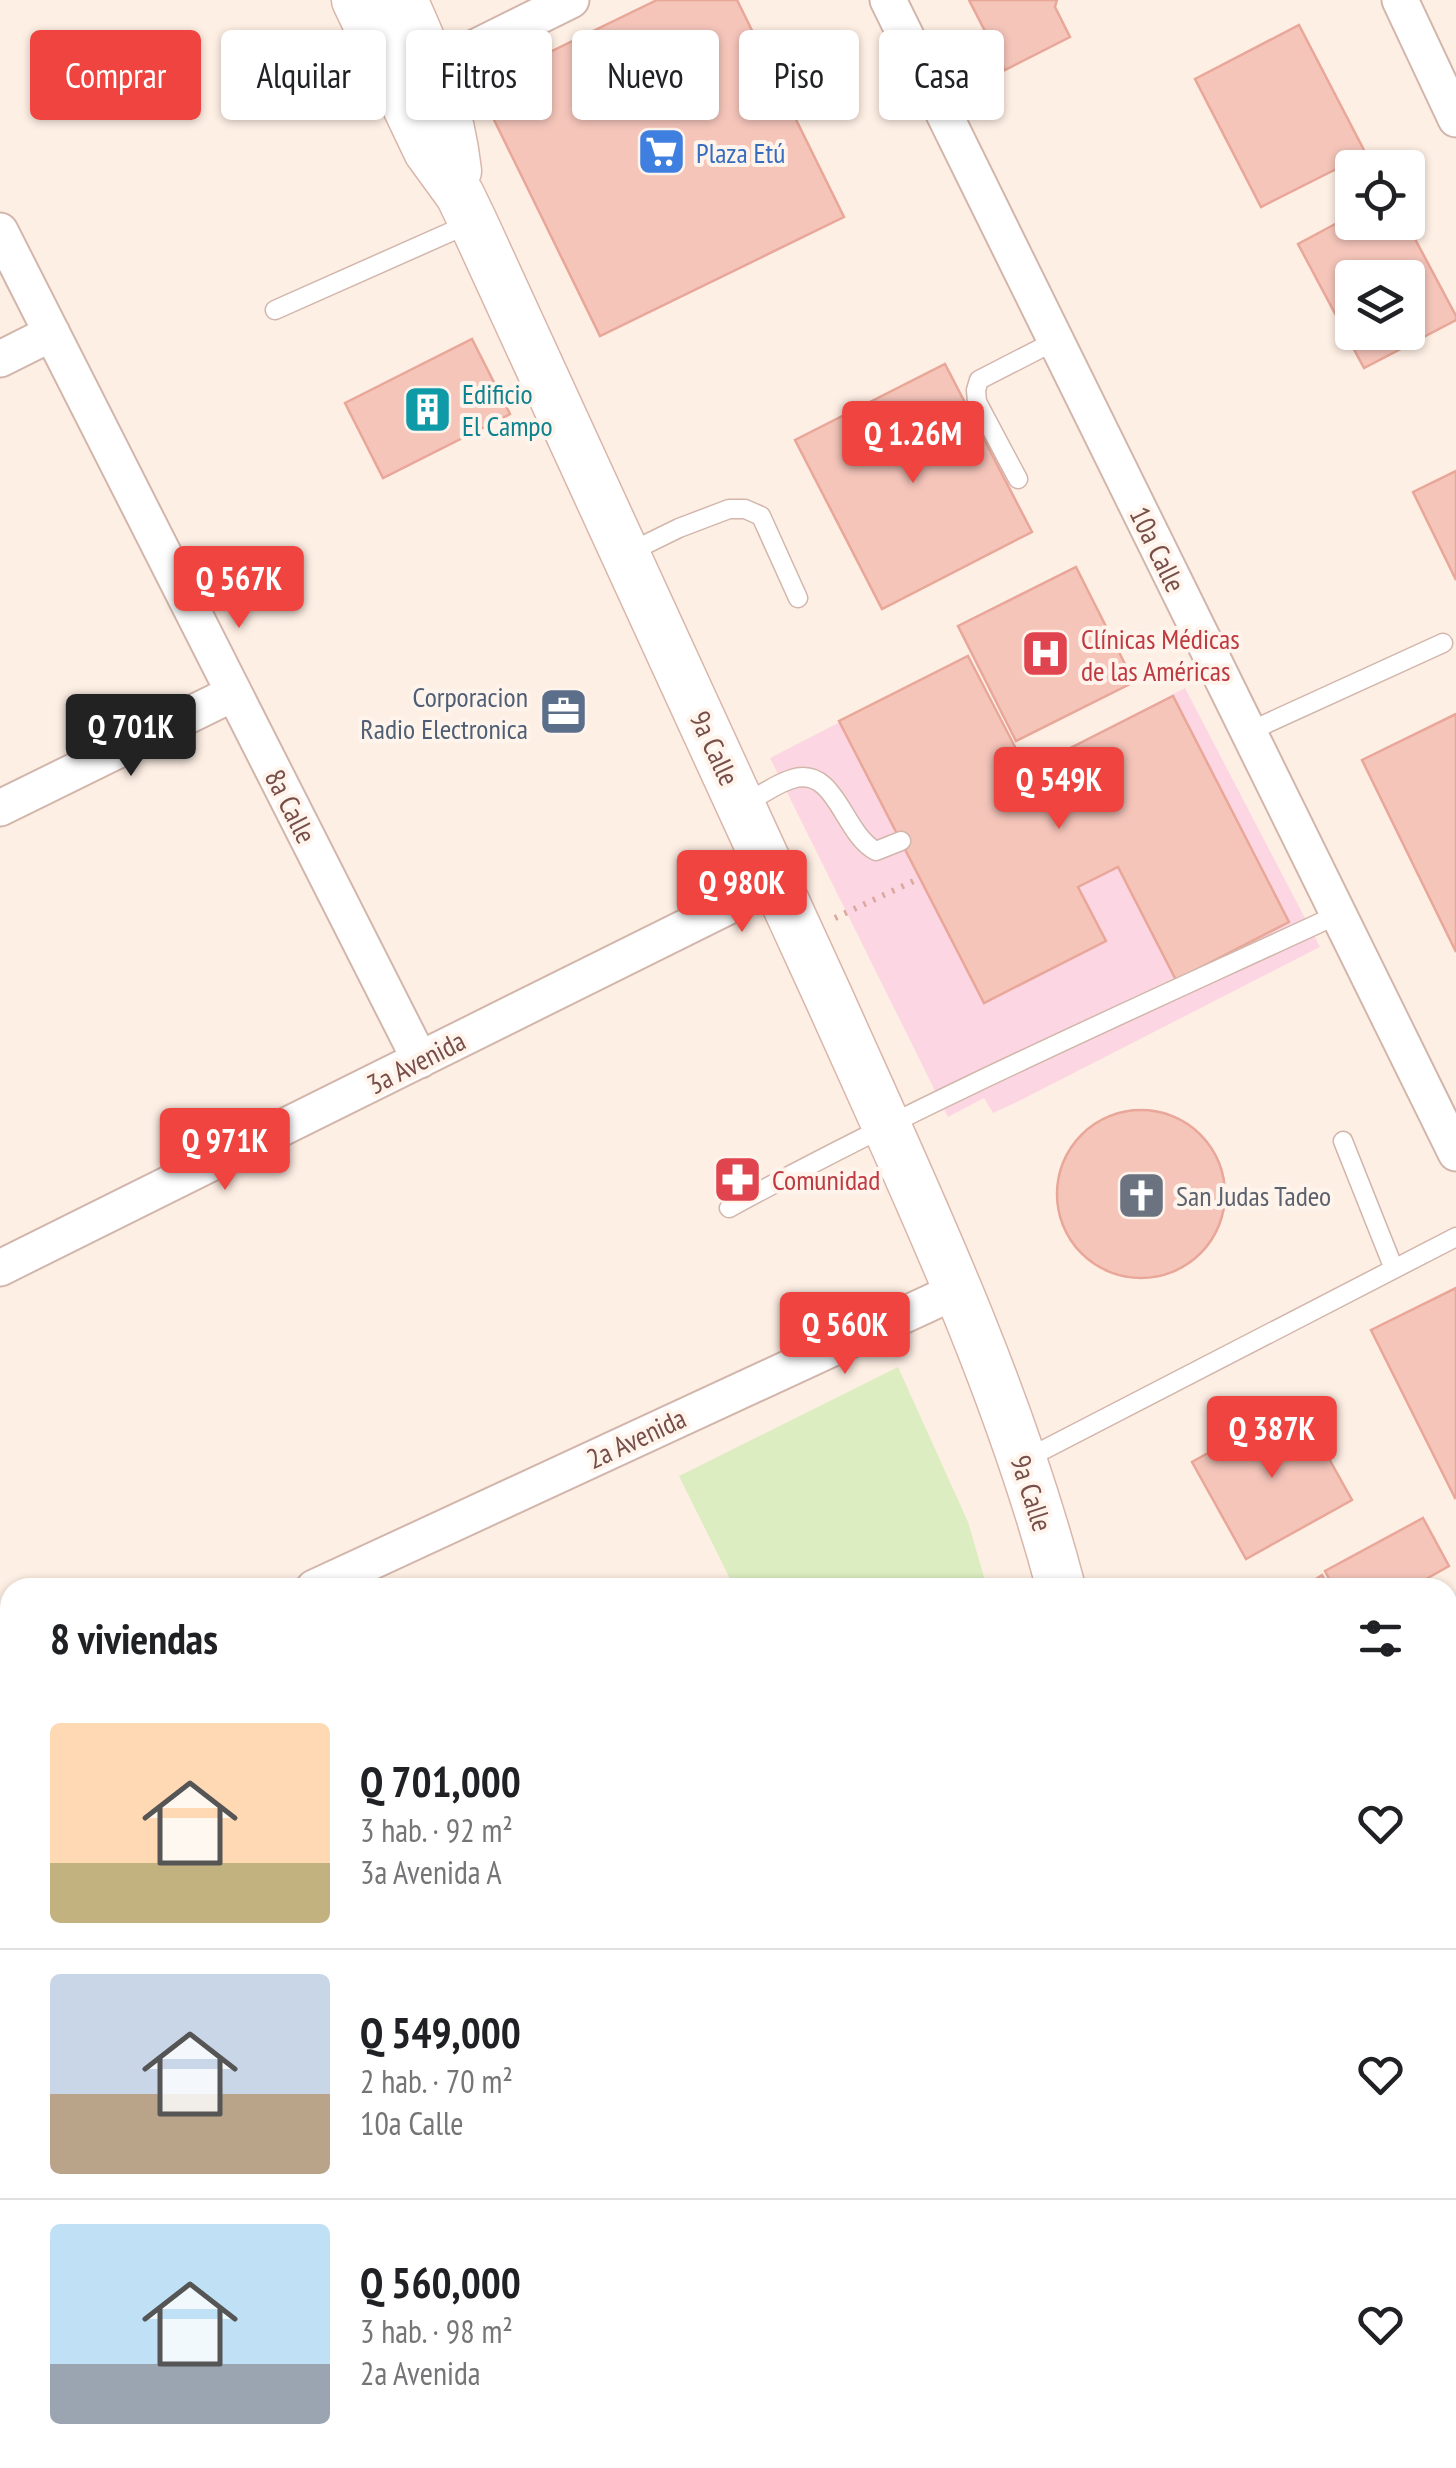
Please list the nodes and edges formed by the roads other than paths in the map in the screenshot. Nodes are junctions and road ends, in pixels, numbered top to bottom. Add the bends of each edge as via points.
1 (403, 0) edge
2 (571, 0) edge
3 (888, 0) edge
4 (1400, 0) edge
5 (364, 18) edge
6 (417, 30) edge
7 (511, 30) edge
8 (406, 56) edge
9 (1456, 118) edge
10 (447, 120) edge
11 (467, 208) junction
12 (0, 231) edge
13 (275, 310) dead end
14 (52, 333) junction
15 (1056, 341) junction
16 (0, 359) edge
17 (1018, 479) dead end
18 (626, 554) junction
19 (798, 598) dead end
20 (1443, 642) dead end
21 (234, 693) junction
22 (1248, 732) junction
23 (742, 806) junction
24 (0, 808) edge
25 (901, 841) dead end
26 (777, 882) junction
27 (1339, 914) junction
28 (420, 1060) junction
29 (886, 1126) junction
30 (1343, 1141) dead end
31 (1456, 1152) edge
32 (729, 1208) dead end
33 (1456, 1237) edge
34 (0, 1268) edge
35 (1394, 1269) junction
36 (958, 1290) junction
37 (1023, 1460) junction
38 (336, 1578) edge
39 (1058, 1578) edge

1 - 6 street, 9a Calle
2 - 7 street
3 - 15 street, 10a Calle
4 - 9 street
5 - 8 street
5 - 11 street, 9a Calle via 428,151
10 - 11 street, 9a Calle
11 - 13 lane
11 - 18 street, 9a Calle
12 - 14 street, 8a Calle
14 - 16 street
14 - 21 street, 8a Calle
15 - 17 lane via 979,380 976,390
15 - 22 street, 10a Calle
18 - 19 lane via 712,515 744,509 761,516
18 - 23 street, 9a Calle
20 - 22 lane
21 - 24 street
21 - 28 street, 8a Calle
22 - 27 street, 10a Calle
23 - 25 lane via 793,778 816,780 830,790 867,847 876,851
23 - 26 street, 9a Calle
26 - 28 street, 3a Avenida
26 - 29 street, 9a Calle
27 - 29 lane
27 - 31 street, 10a Calle
28 - 34 street, 3a Avenida
29 - 32 lane
29 - 36 street, 9a Calle
30 - 35 lane
33 - 35 lane
35 - 37 lane
36 - 37 street, 9a Calle
36 - 38 street, 2a Avenida
37 - 39 street, 9a Calle

